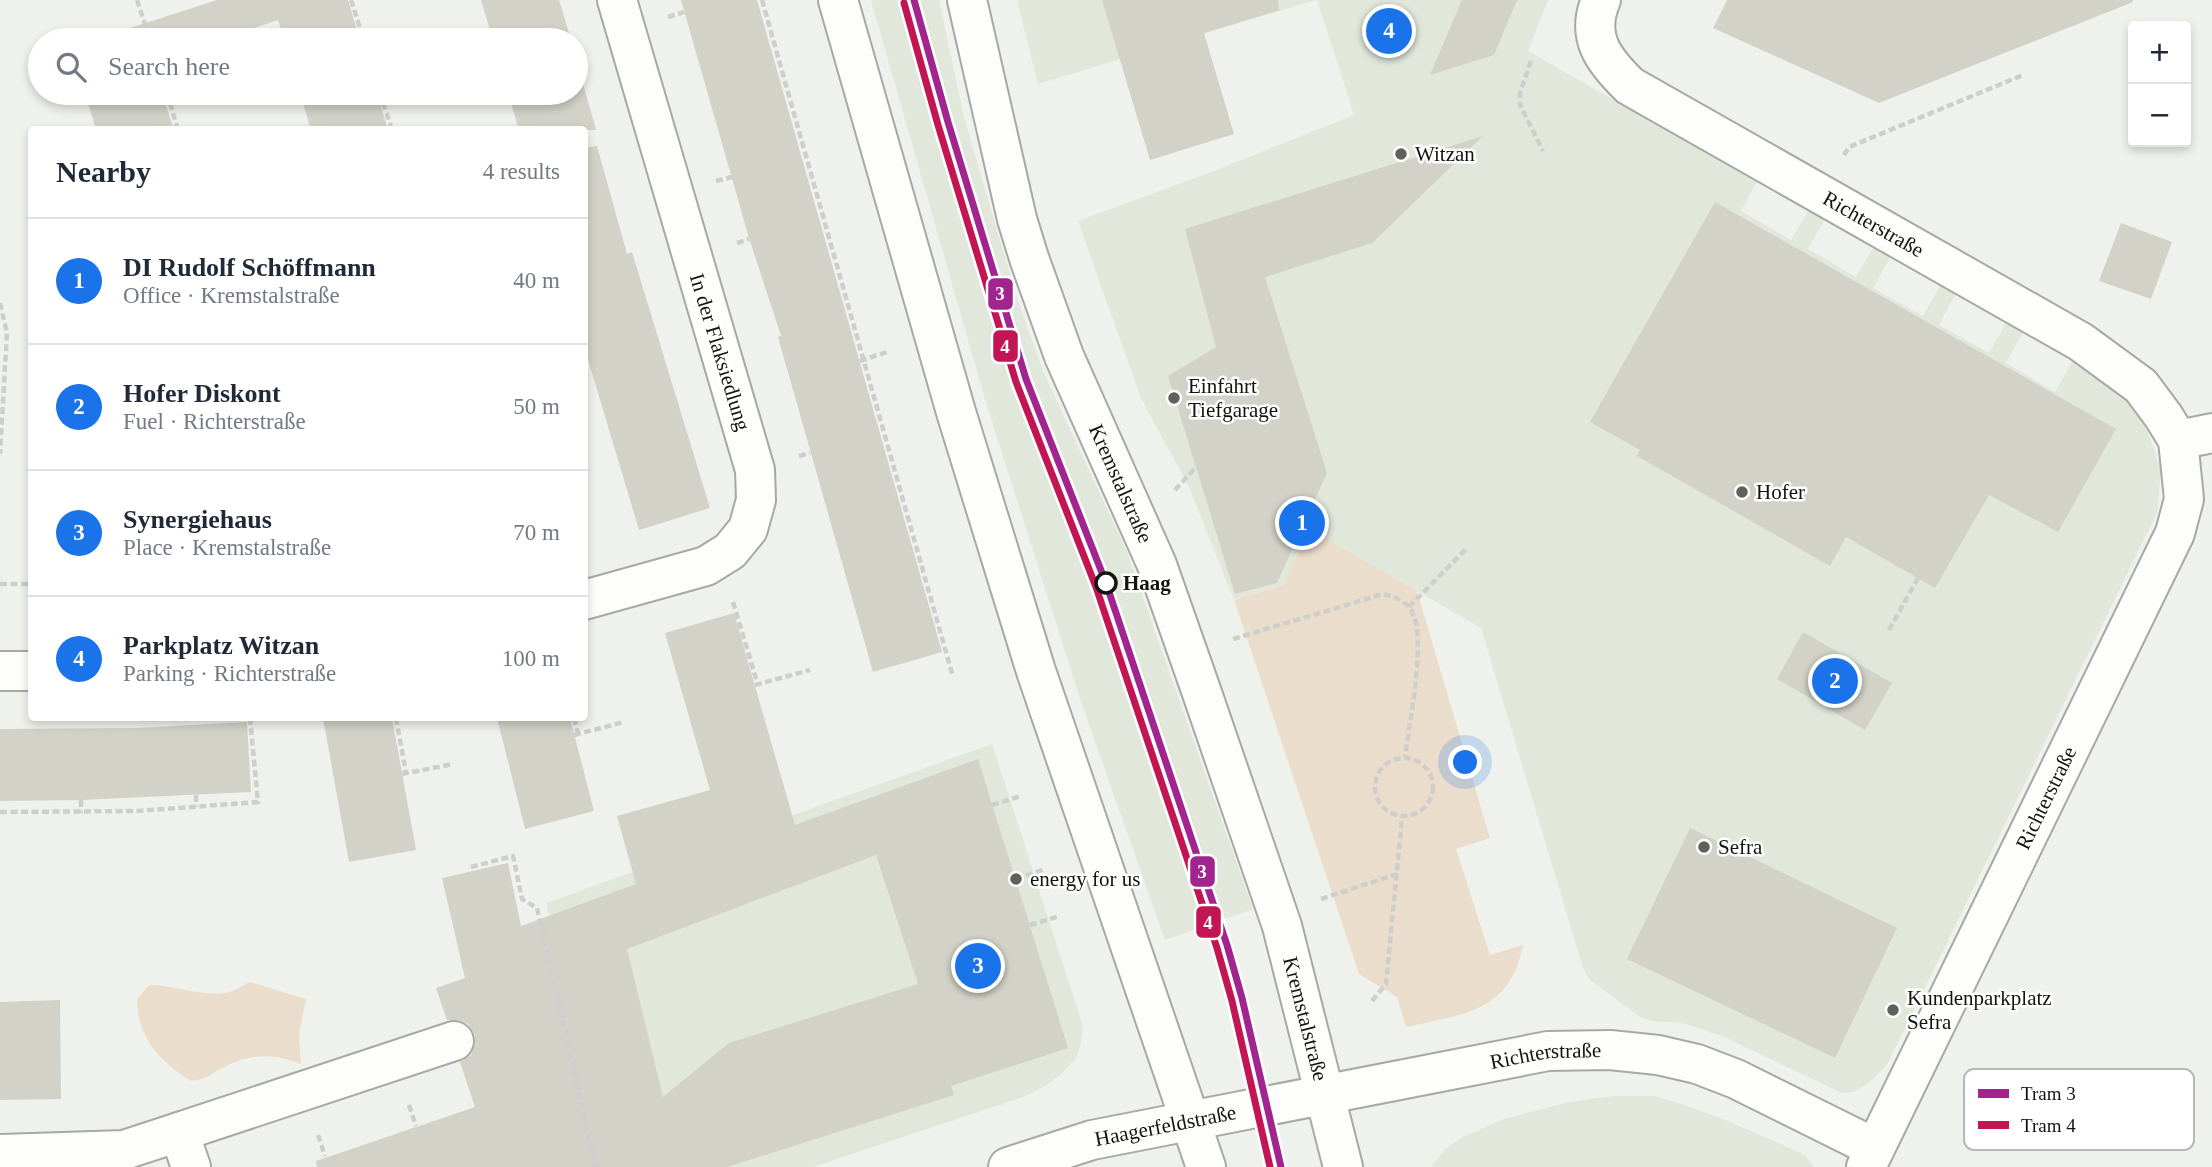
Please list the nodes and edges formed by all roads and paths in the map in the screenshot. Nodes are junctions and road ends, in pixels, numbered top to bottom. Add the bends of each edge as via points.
1 (137, 0) edge
2 (351, 0) edge
3 (617, 0) edge
4 (762, 0) edge
5 (838, 0) edge
6 (967, 0) edge
7 (1601, 0) edge
8 (146, 28) edge
9 (359, 28) edge
10 (1531, 61) dead end
11 (2023, 75) dead end
12 (171, 105) edge
13 (384, 105) edge
14 (177, 126) edge
15 (391, 126) edge
16 (1543, 151) dead end
17 (1843, 157) dead end
18 (0, 303) edge
19 (887, 352) dead end
20 (861, 360) junction
21 (2195, 437) edge
22 (0, 454) edge
23 (1196, 467) dead end
24 (1174, 491) dead end
25 (1467, 548) dead end
26 (715, 560) junction
27 (1918, 578) dead end
28 (0, 584) edge
29 (28, 584) edge
30 (588, 599) edge
31 (1409, 607) junction
32 (1889, 629) dead end
33 (1233, 639) dead end
34 (810, 670) dead end
35 (0, 671) edge
36 (28, 671) edge
37 (953, 677) dead end
38 (250, 721) edge
39 (396, 721) edge
40 (574, 721) edge
41 (624, 722) dead end
42 (1405, 757) junction
43 (453, 764) dead end
44 (196, 795) dead end
45 (1021, 796) dead end
46 (81, 800) dead end
47 (992, 805) dead end
48 (196, 807) junction
49 (0, 813) edge
50 (81, 813) junction
51 (1402, 817) junction
52 (471, 867) dead end
53 (1045, 869) dead end
54 (1397, 874) junction
55 (1016, 879) dead end
56 (1320, 899) dead end
57 (1060, 916) dead end
58 (1030, 925) dead end
59 (1372, 1001) dead end
60 (454, 1041) dead end
61 (1324, 1094) junction
62 (1190, 1121) junction
63 (185, 1149) edge
64 (0, 1154) edge
65 (1870, 1157) edge
66 (596, 1167) edge
67 (1008, 1167) edge
68 (1206, 1167) edge
69 (1343, 1167) edge

1 - 8 path
2 - 9 path
3 - 26 street, In der Flaksiedlung via 757,476 748,529 730,551
4 - 20 path
5 - 62 street via 1036,671
6 - 61 street, Kremstalstraße via 1029,258 1064,356 1157,565 1282,926
7 - 21 street, Richterstraße via 1596,12 1597,47 1630,86 2081,342 2141,386 2164,416
10 - 16 path via 1520,105
11 - 17 path via 1849,146
12 - 14 path
13 - 15 path
18 - 22 path via 7,333
19 - 20 path
20 - 37 path
21 - 65 street, Richterstraße via 2175,533
23 - 24 path
25 - 31 path
26 - 30 street, In der Flaksiedlung
26 - 34 path via 727,580 757,685
27 - 32 path
28 - 29 path
31 - 33 path via 1398,597 1383,594
31 - 42 path via 1418,632
35 - 36 street
38 - 48 path via 258,802
39 - 43 path via 404,774
40 - 41 path via 576,735
42 - 51 path via 1382,766 1375,780 1376,798 1385,811
42 - 51 path via 1421,762 1432,774 1434,788 1428,805
44 - 48 path
45 - 47 path
46 - 50 path
48 - 50 path
49 - 50 path
51 - 54 path
52 - 66 path via 513,856 522,899 537,908
53 - 55 path
54 - 56 path
54 - 59 path via 1386,984
57 - 58 path
60 - 63 street
61 - 62 street, Haagerfeldstraße
61 - 65 street, Richterstraße via 1548,1051 1658,1055 1736,1079
61 - 69 street, Kremstalstraße
62 - 67 street, Haagerfeldstraße via 1092,1140
62 - 68 street
63 - 64 street

